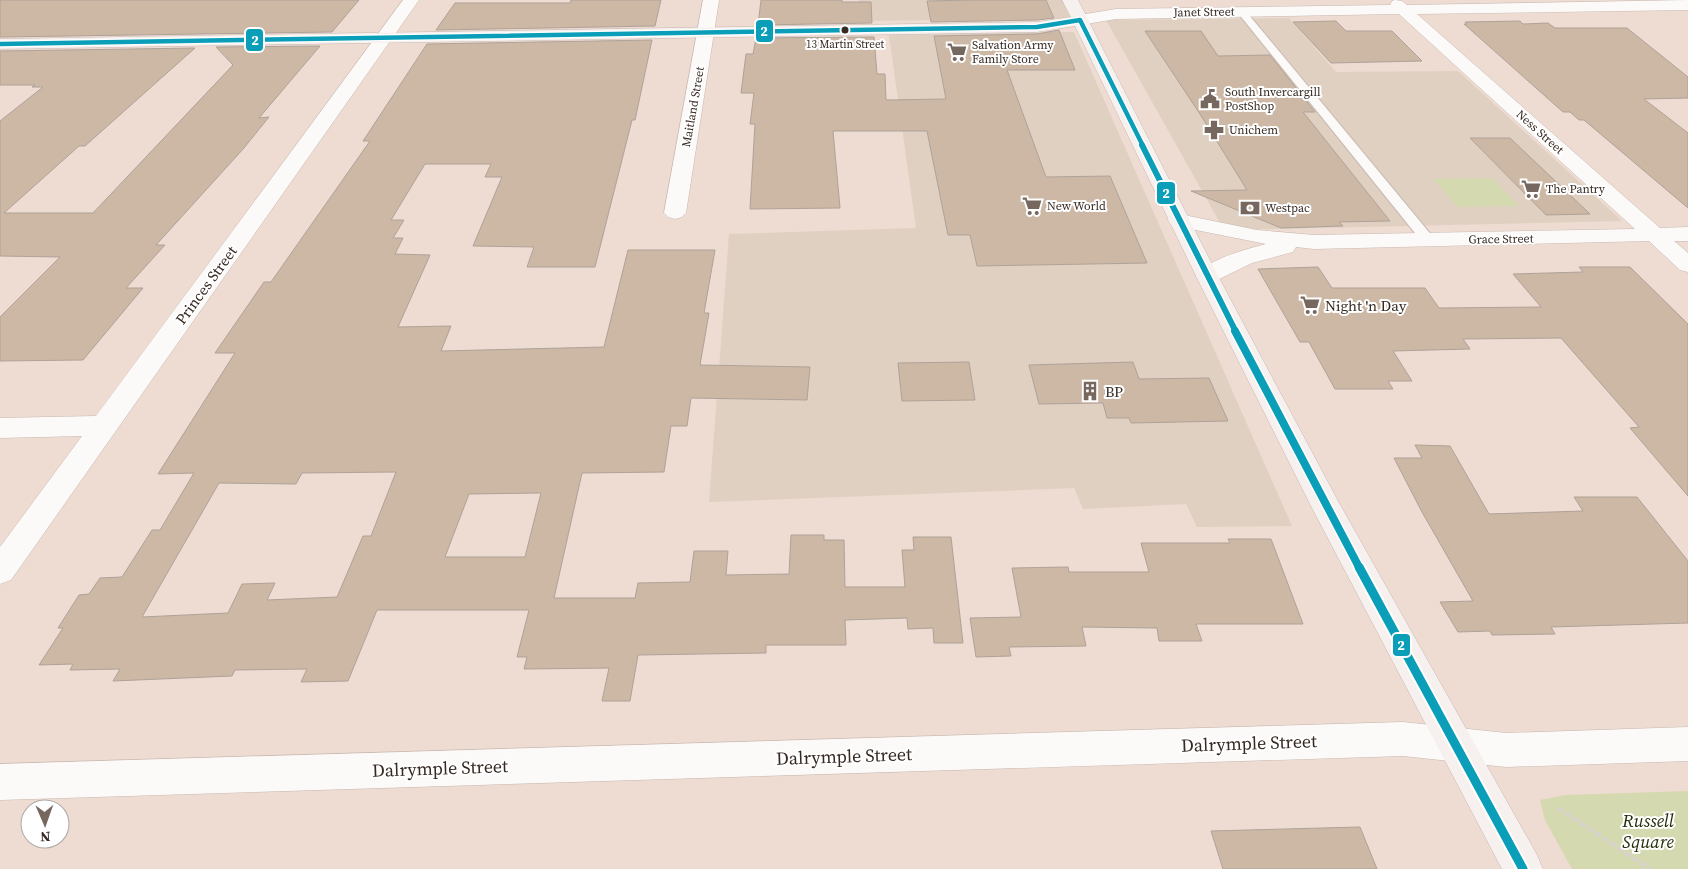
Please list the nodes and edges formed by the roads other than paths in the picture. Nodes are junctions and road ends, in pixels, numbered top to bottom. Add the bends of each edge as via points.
1 (411, 0) edge
2 (711, 0) edge
3 (1070, 0) edge
4 (1397, 5) edge
5 (1688, 5) edge
6 (1241, 11) junction
7 (1080, 20) junction
8 (705, 33) junction
9 (384, 38) junction
10 (0, 44) edge
11 (675, 213) dead end
12 (1179, 220) junction
13 (1688, 234) edge
14 (1655, 235) junction
15 (1428, 240) junction
16 (1314, 242) junction
17 (1688, 265) edge
18 (1207, 276) junction
19 (104, 426) junction
20 (0, 428) edge
21 (0, 570) edge
22 (1688, 744) edge
23 (1455, 746) junction
24 (0, 782) edge
25 (1523, 869) edge

1 - 9 street, Princes Street
2 - 8 street, Maitland Street
3 - 7 street
4 - 5 street, Janet Street
4 - 6 street, Janet Street
4 - 14 street, Ness Street
6 - 7 street, Janet Street via 1116,14
6 - 15 lane
7 - 8 street via 1037,27
7 - 12 street
8 - 9 street
8 - 11 street, Maitland Street
9 - 10 street
9 - 19 street, Princes Street
12 - 16 street, Grace Street via 1257,237
12 - 18 street
13 - 14 street, Grace Street
14 - 15 street, Grace Street
14 - 17 street, Ness Street
15 - 16 street, Grace Street
16 - 18 street, Grace Street via 1262,251
18 - 23 street
19 - 20 street
19 - 21 street, Princes Street
22 - 23 street, Dalrymple Street via 1506,750
23 - 24 street, Dalrymple Street via 1403,739
23 - 25 street

